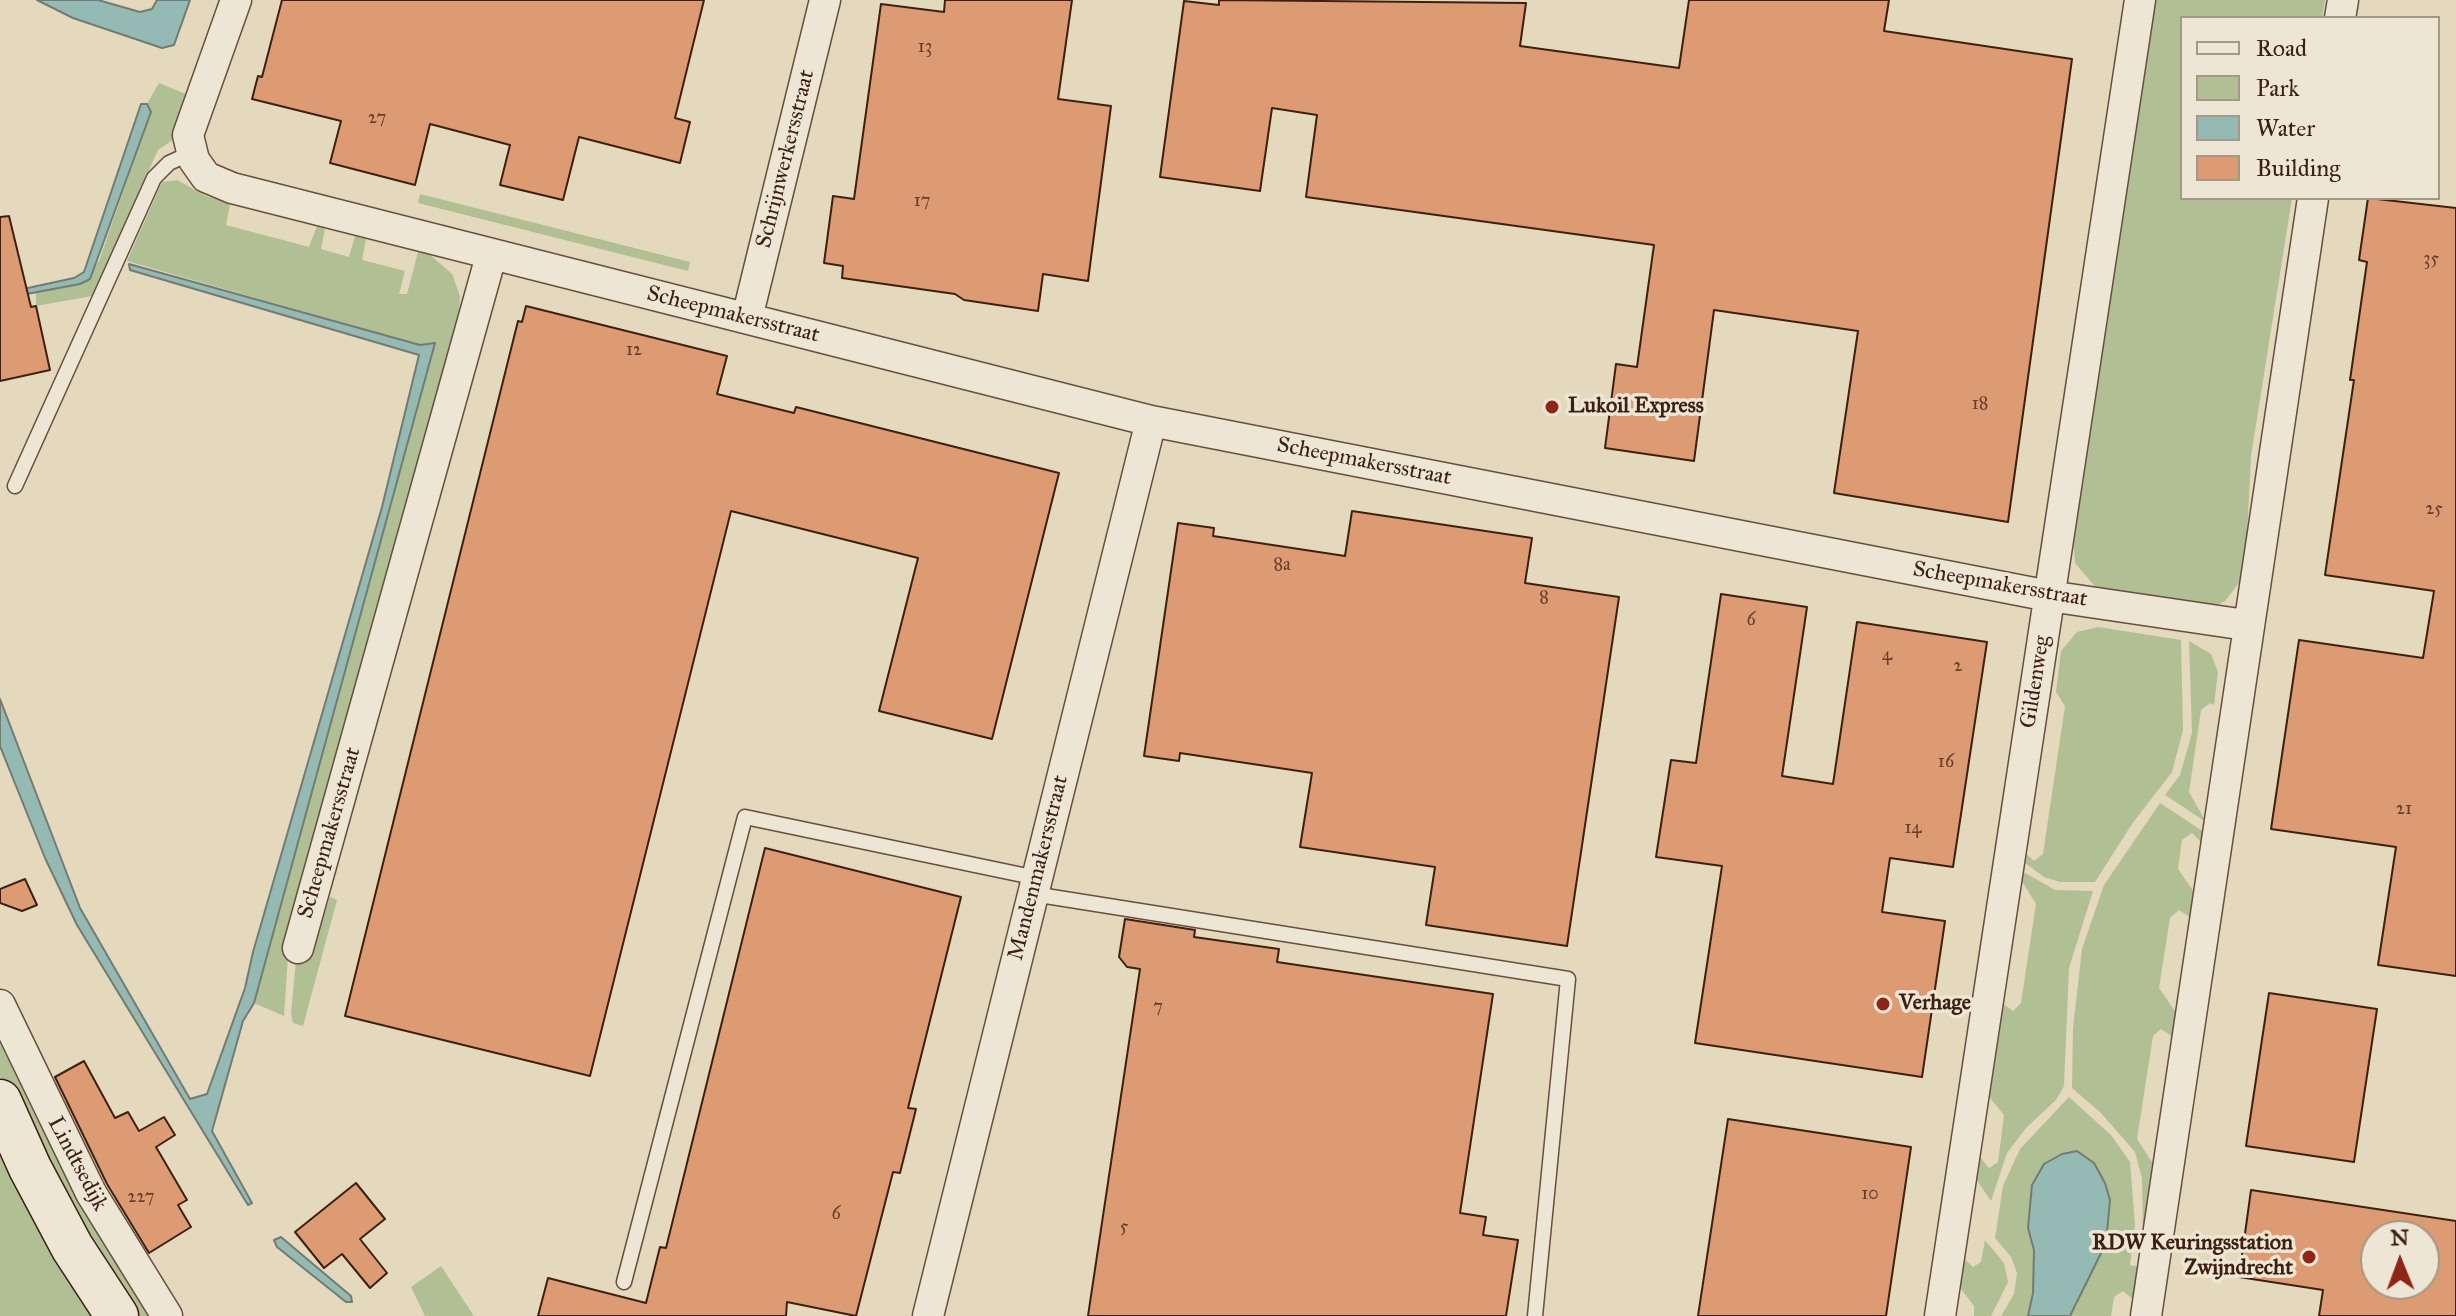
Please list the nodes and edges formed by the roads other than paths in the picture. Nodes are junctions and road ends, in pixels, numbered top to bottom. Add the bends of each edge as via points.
1 (236, 0) edge
2 (825, 0) edge
3 (2140, 0) edge
4 (193, 152) junction
5 (2313, 200) edge
6 (491, 256) junction
7 (747, 318) junction
8 (1151, 421) junction
9 (15, 486) dead end
10 (2049, 596) junction
11 (2246, 625) junction
12 (1035, 886) junction
13 (298, 948) dead end
14 (0, 1005) edge
15 (0, 1101) edge
16 (624, 1282) dead end
17 (117, 1316) edge
18 (167, 1316) edge
19 (928, 1316) edge
20 (1535, 1316) edge
21 (1940, 1316) edge
22 (2146, 1316) edge

1 - 4 street via 188,135
2 - 7 street, Schrijnwerkersstraat
3 - 10 street, Gildenweg
4 - 6 street, Scheepmakersstraat via 206,177 232,188
4 - 9 lane via 169,163 154,178
5 - 11 street
6 - 7 street, Scheepmakersstraat
6 - 13 street, Scheepmakersstraat
7 - 8 street, Scheepmakersstraat
8 - 10 street, Scheepmakersstraat
8 - 12 street, Mandenmakersstraat
10 - 11 street, Scheepmakersstraat
10 - 21 street, Gildenweg
11 - 22 street
12 - 16 lane via 745,817
12 - 19 street, Mandenmakersstraat
12 - 20 lane via 1568,979
14 - 18 street, Lindtsedijk via 91,1193
15 - 17 street, Lindtsedijk via 72,1247

